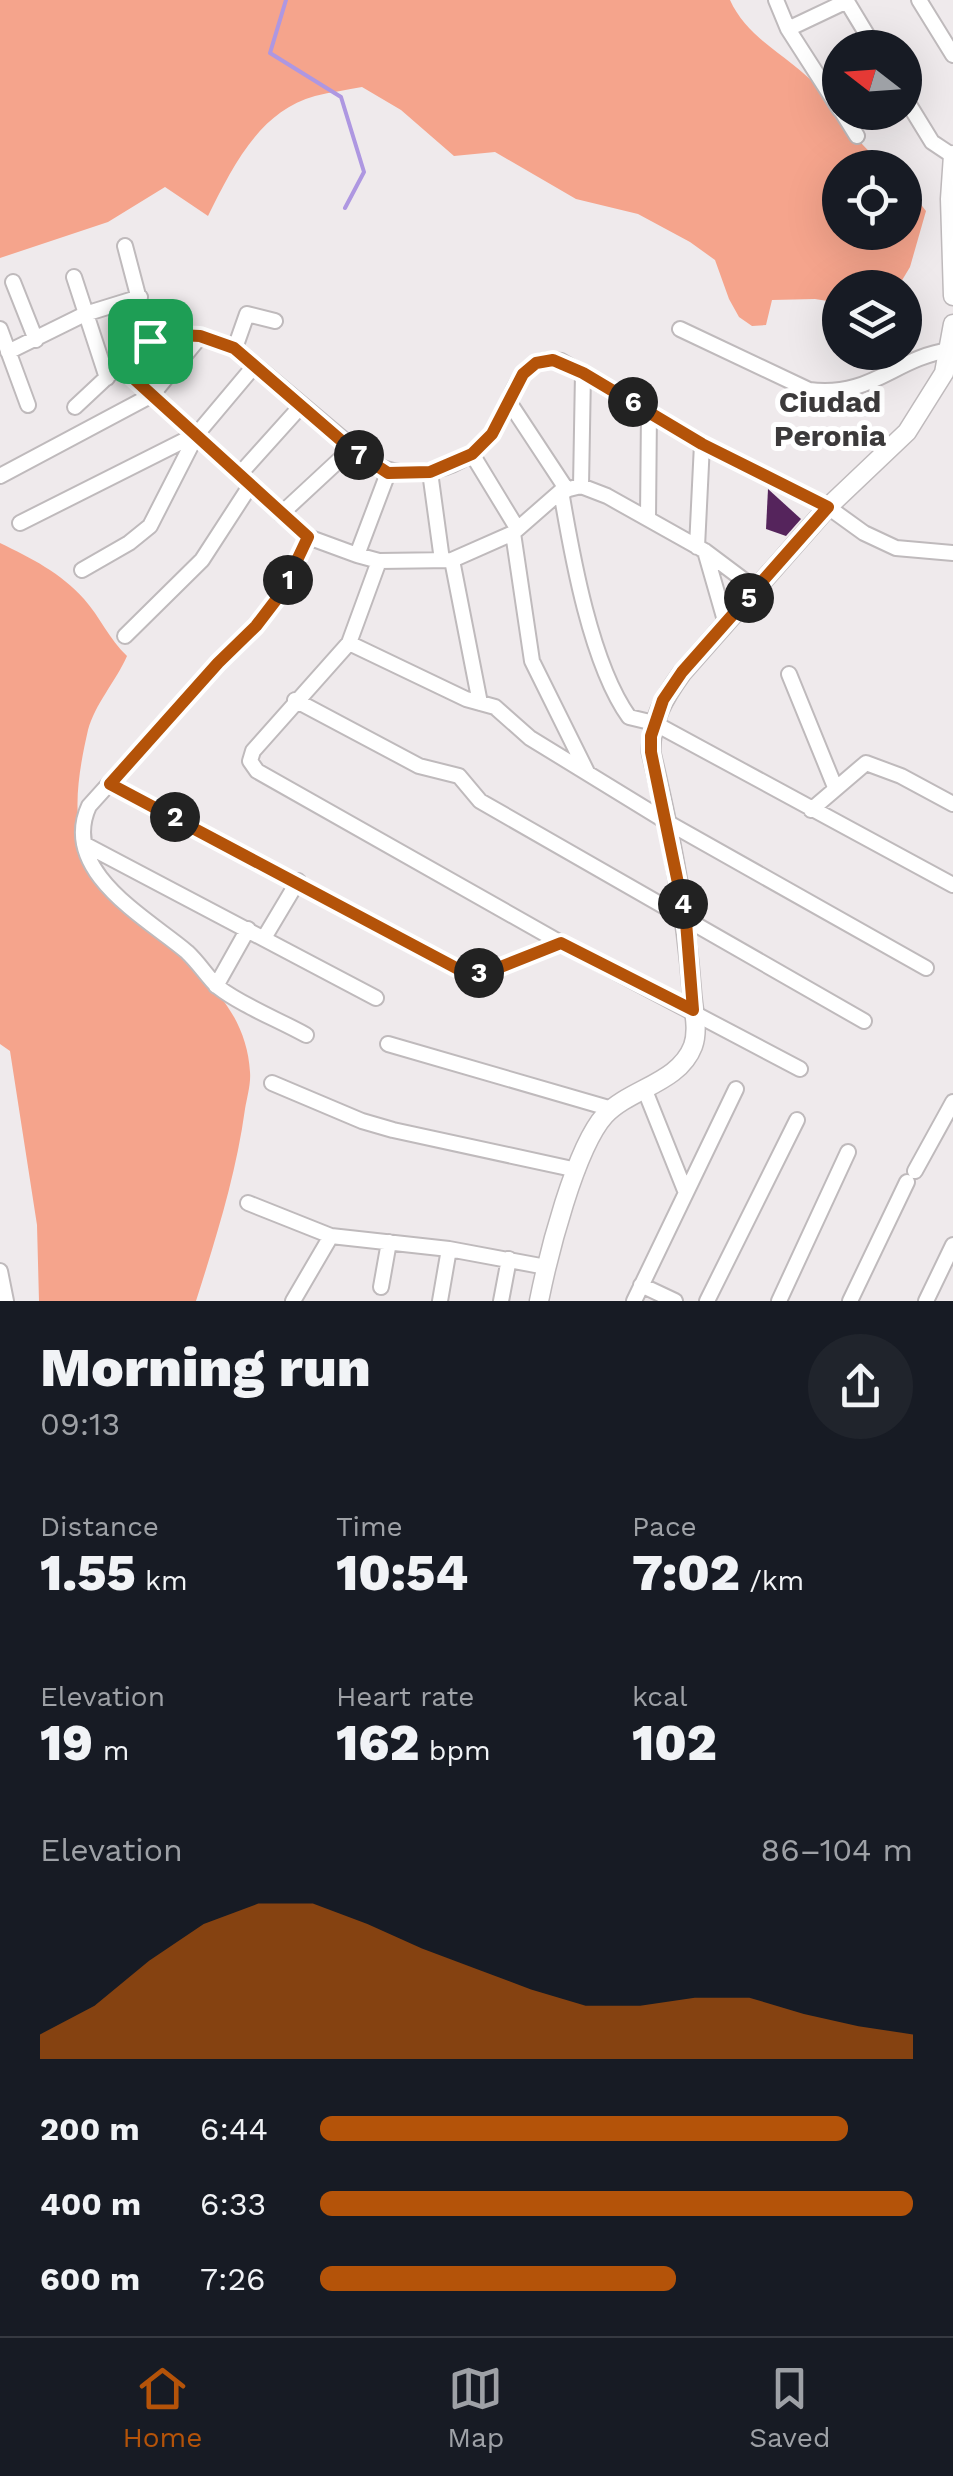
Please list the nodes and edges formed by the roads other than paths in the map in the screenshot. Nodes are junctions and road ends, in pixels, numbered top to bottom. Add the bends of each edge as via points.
1 (776, 0) edge
2 (846, 0) edge
3 (919, 0) edge
4 (788, 29) junction
5 (864, 30) edge
6 (953, 56) edge
7 (822, 82) edge
8 (922, 126) edge
9 (852, 130) edge
10 (856, 136) dead end
11 (953, 156) edge
12 (125, 246) dead end
13 (74, 277) dead end
14 (13, 282) dead end
15 (953, 296) edge
16 (140, 297) junction
17 (85, 314) junction
18 (274, 321) dead end
19 (953, 324) edge
20 (0, 329) edge
21 (680, 329) dead end
22 (200, 336) junction
23 (36, 340) junction
24 (150, 341) junction
25 (234, 348) junction
26 (950, 350) junction
27 (8, 352) junction
28 (256, 365) junction
29 (120, 366) junction
30 (583, 373) junction
31 (106, 378) junction
32 (152, 395) junction
33 (510, 402) junction
34 (28, 405) dead end
35 (75, 406) dead end
36 (300, 406) junction
37 (649, 411) junction
38 (196, 434) junction
39 (702, 444) junction
40 (351, 449) junction
41 (472, 454) junction
42 (430, 472) junction
43 (388, 473) junction
44 (0, 476) edge
45 (244, 480) junction
46 (570, 489) junction
47 (828, 507) junction
48 (281, 514) junction
49 (648, 518) junction
50 (20, 523) dead end
51 (515, 531) junction
52 (308, 537) junction
53 (701, 549) junction
54 (953, 553) edge
55 (357, 555) junction
56 (447, 560) junction
57 (379, 562) junction
58 (82, 570) dead end
59 (757, 590) junction
60 (726, 624) junction
61 (125, 636) dead end
62 (349, 643) junction
63 (790, 674) dead end
64 (295, 700) junction
65 (480, 704) junction
66 (654, 722) junction
67 (587, 772) junction
68 (110, 784) junction
69 (836, 787) junction
70 (953, 804) edge
71 (811, 810) junction
72 (668, 822) junction
73 (84, 844) junction
74 (298, 881) junction
75 (953, 885) edge
76 (686, 922) junction
77 (248, 930) junction
78 (264, 938) junction
79 (561, 943) junction
80 (926, 968) dead end
81 (216, 986) junction
82 (376, 998) dead end
83 (693, 1010) junction
84 (864, 1022) dead end
85 (306, 1034) dead end
86 (388, 1044) dead end
87 (800, 1069) dead end
88 (272, 1083) dead end
89 (644, 1088) junction
90 (736, 1089) dead end
91 (953, 1102) edge
92 (612, 1109) junction
93 (797, 1120) dead end
94 (848, 1152) dead end
95 (577, 1170) junction
96 (686, 1193) junction
97 (248, 1203) dead end
98 (331, 1236) junction
99 (389, 1242) junction
100 (953, 1245) edge
101 (449, 1249) junction
102 (509, 1258) junction
103 (546, 1267) junction
104 (0, 1271) edge
105 (641, 1285) junction
106 (380, 1287) dead end
107 (6, 1301) edge
108 (293, 1301) edge
109 (440, 1301) edge
110 (501, 1301) edge
111 (539, 1301) edge
112 (634, 1301) edge
113 (675, 1301) edge
114 (707, 1301) edge
115 (778, 1301) edge
116 (850, 1301) edge
117 (926, 1301) edge

1 - 4 street
2 - 4 street
2 - 5 street
3 - 6 street
4 - 7 street
8 - 11 street
9 - 10 street
11 - 15 main road
12 - 16 street
13 - 17 street
14 - 23 street
16 - 17 street
16 - 24 street
17 - 23 street
17 - 31 street
18 - 25 street via 247,314
19 - 26 main road
20 - 27 street
21 - 26 street via 826,392 872,384 924,354
22 - 24 street
22 - 25 street
22 - 32 street
23 - 27 street
24 - 29 street
25 - 28 street
26 - 47 main road via 944,373 906,432
27 - 34 street
28 - 36 street
28 - 38 street
29 - 31 street
29 - 32 street
30 - 33 street via 562,361 536,363
30 - 37 street
30 - 46 street
31 - 35 street
32 - 38 street
32 - 44 street
33 - 41 street
33 - 46 street
36 - 40 street
36 - 45 street
37 - 39 street
37 - 49 street
38 - 45 street
38 - 50 street
38 - 58 street via 150,526
39 - 47 street
39 - 53 street
40 - 43 street
40 - 48 street
41 - 42 street
41 - 51 street
42 - 43 street
42 - 56 street
43 - 55 street
45 - 48 street
45 - 61 street via 202,560
46 - 49 street
46 - 51 street
46 - 66 street via 573,560 615,698 628,717
47 - 54 street via 896,548
47 - 59 main road
48 - 52 street
49 - 53 street
51 - 56 street
51 - 67 street via 532,661
52 - 55 street
52 - 68 street via 282,592 256,626
53 - 59 street
53 - 60 street
55 - 57 street
56 - 57 street
56 - 65 street
57 - 62 street
59 - 60 main road
60 - 66 main road via 682,672
62 - 64 street
62 - 65 street
63 - 69 street
64 - 76 street via 419,766 459,776 480,800
64 - 79 street via 252,752 256,771
65 - 67 street via 496,707 530,738
66 - 71 street
66 - 72 main road via 651,752
67 - 72 street
68 - 73 street via 83,818
68 - 74 street
69 - 70 street via 871,763
69 - 71 street
71 - 75 street
72 - 76 main road
72 - 80 street
73 - 77 street
73 - 81 street via 118,899 204,967
74 - 78 street
74 - 79 street via 476,974
76 - 83 main road
76 - 84 street
77 - 78 street
77 - 81 street
78 - 82 street
79 - 83 street
81 - 85 street
83 - 87 street
83 - 89 main road via 695,1037 685,1061
86 - 92 street
88 - 95 street via 393,1130
89 - 92 main road
89 - 96 street
90 - 96 street
91 - 116 street
92 - 95 main road
93 - 114 street
94 - 115 street
95 - 103 main road
96 - 105 street
97 - 98 street
98 - 99 street
98 - 108 street
99 - 101 street
99 - 106 street
100 - 117 street
101 - 102 street
101 - 109 street
102 - 103 street
102 - 110 street
103 - 111 main road
104 - 107 street
105 - 112 street
105 - 113 street

